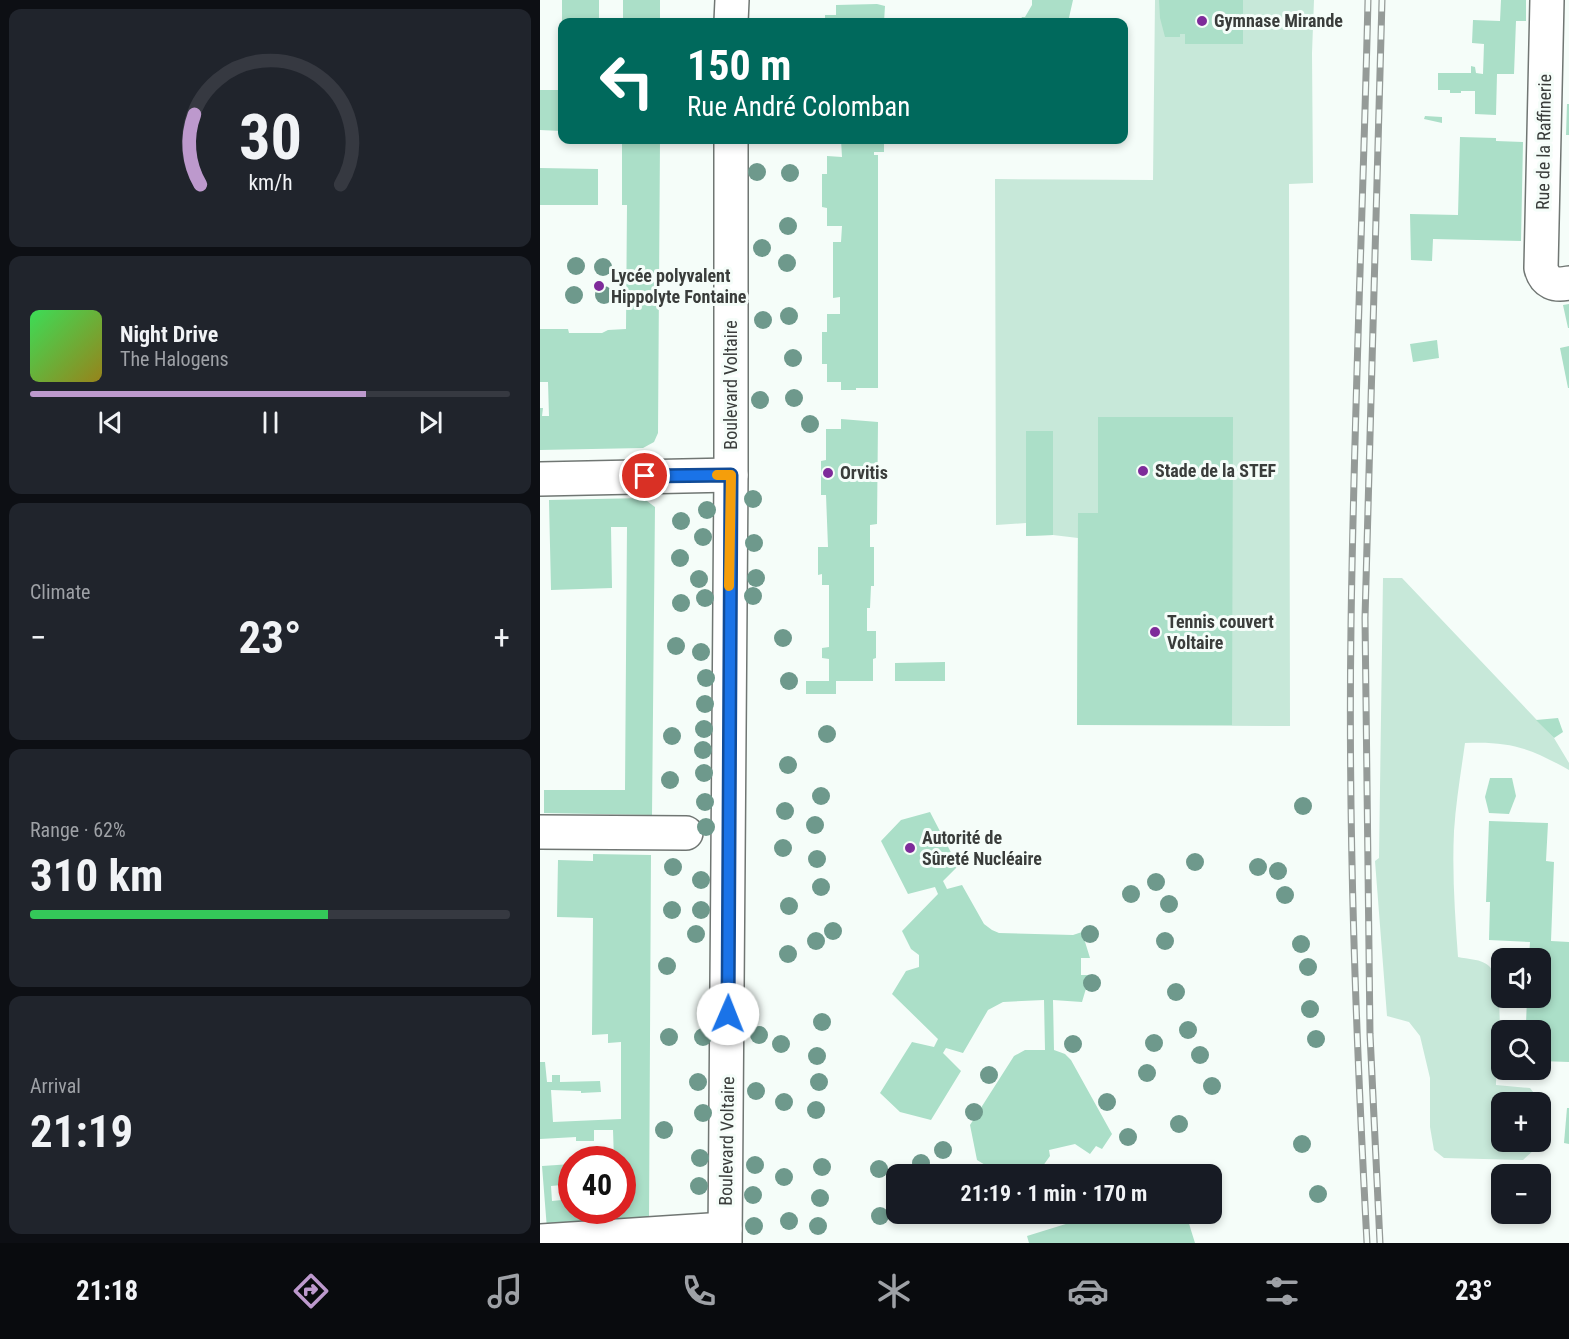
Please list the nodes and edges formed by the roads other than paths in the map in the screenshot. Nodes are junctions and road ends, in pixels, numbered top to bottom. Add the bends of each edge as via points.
1 (732, 0) edge
2 (1547, 0) edge
3 (731, 18) edge
4 (731, 144) edge
5 (1559, 282) edge
6 (731, 475) junction
7 (540, 479) edge
8 (540, 832) edge
9 (686, 833) dead end
10 (725, 1236) edge
11 (540, 1241) edge

1 - 3 street
2 - 5 street, Rue de la Raffinerie via 1541,268 1543,276
4 - 6 street, Boulevard Voltaire
6 - 7 street
6 - 10 street, Boulevard Voltaire
8 - 9 street
10 - 11 street

